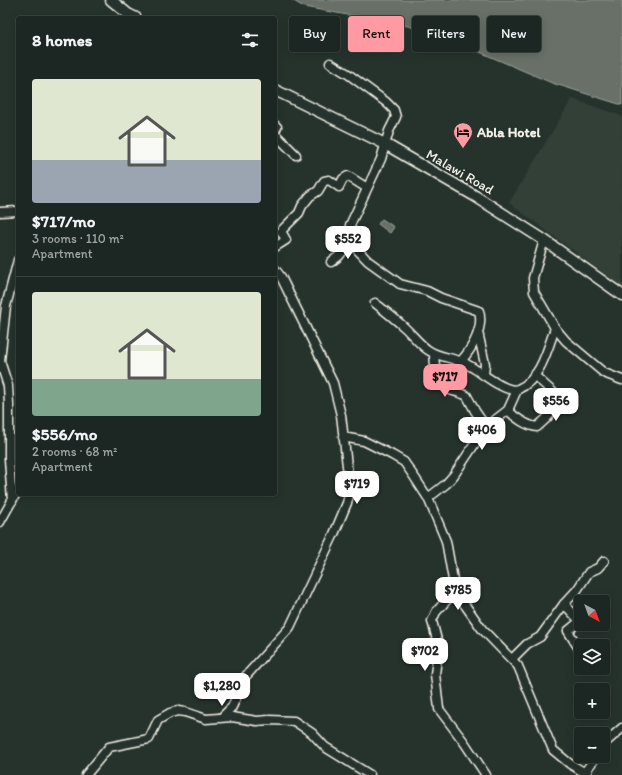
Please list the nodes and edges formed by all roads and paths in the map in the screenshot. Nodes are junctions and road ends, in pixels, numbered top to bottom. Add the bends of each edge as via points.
1 (111, 0) edge
2 (132, 16) edge
3 (330, 63) dead end
4 (277, 91) edge
5 (277, 136) edge
6 (385, 144) junction
7 (296, 155) dead end
8 (367, 188) junction
9 (16, 211) edge
10 (0, 212) edge
11 (544, 240) junction
12 (350, 242) junction
13 (277, 246) edge
14 (331, 262) dead end
15 (16, 268) edge
16 (277, 272) edge
17 (622, 295) edge
18 (376, 303) dead end
19 (555, 328) junction
20 (478, 332) junction
21 (434, 354) junction
22 (461, 361) junction
23 (484, 375) junction
24 (534, 375) junction
25 (622, 380) edge
26 (517, 390) junction
27 (508, 410) junction
28 (486, 427) junction
29 (343, 437) junction
30 (16, 494) edge
31 (428, 498) junction
32 (12, 501) junction
33 (0, 522) edge
34 (604, 561) dead end
35 (455, 591) junction
36 (564, 604) junction
37 (574, 641) edge
38 (512, 659) junction
39 (222, 717) junction
40 (622, 728) edge
41 (610, 738) edge
42 (592, 763) edge
43 (86, 775) edge
44 (370, 775) edge
45 (486, 775) edge
46 (587, 775) edge

1 - 2 main road
3 - 6 street via 371,90 394,110 396,118 388,131
4 - 6 main road, Malawi Road
5 - 7 street
6 - 8 street
6 - 11 main road, Malawi Road via 475,196
8 - 12 street via 350,226
8 - 13 street via 348,176 339,187 329,180 324,181 281,232 286,240
9 - 10 street
11 - 17 main road, Malawi Road
11 - 19 street via 533,286
12 - 14 street
12 - 20 street via 368,261 400,284 427,291 479,311
15 - 32 street via 6,306 0,361 8,386
16 - 29 street via 333,383 341,415
18 - 21 street
19 - 24 street via 543,363
19 - 25 street via 566,341 604,373
20 - 22 street via 469,352
20 - 23 street via 485,364
21 - 22 street
21 - 28 street via 440,381 449,390 467,396
22 - 23 street
23 - 26 street via 493,382
24 - 26 street via 527,384
24 - 27 street via 555,394 558,403 537,427 513,416
26 - 27 street
27 - 28 street
28 - 31 street via 454,475
29 - 31 street via 364,442 404,462
29 - 39 street via 350,491 347,503 290,627 245,677 232,707
30 - 32 street
31 - 35 street via 446,541
32 - 33 street
34 - 36 street via 598,568 589,572
35 - 38 street via 482,629
35 - 45 street via 436,612 432,621 439,644 435,674 439,709
36 - 37 street via 580,622 568,631
36 - 38 street via 540,637 527,644
38 - 46 street via 518,666 553,750
39 - 43 street via 206,719 185,712 170,713 158,720 149,739 109,747
39 - 44 street via 257,721 294,721 312,733 325,747
40 - 41 street
42 - 46 street via 587,769

